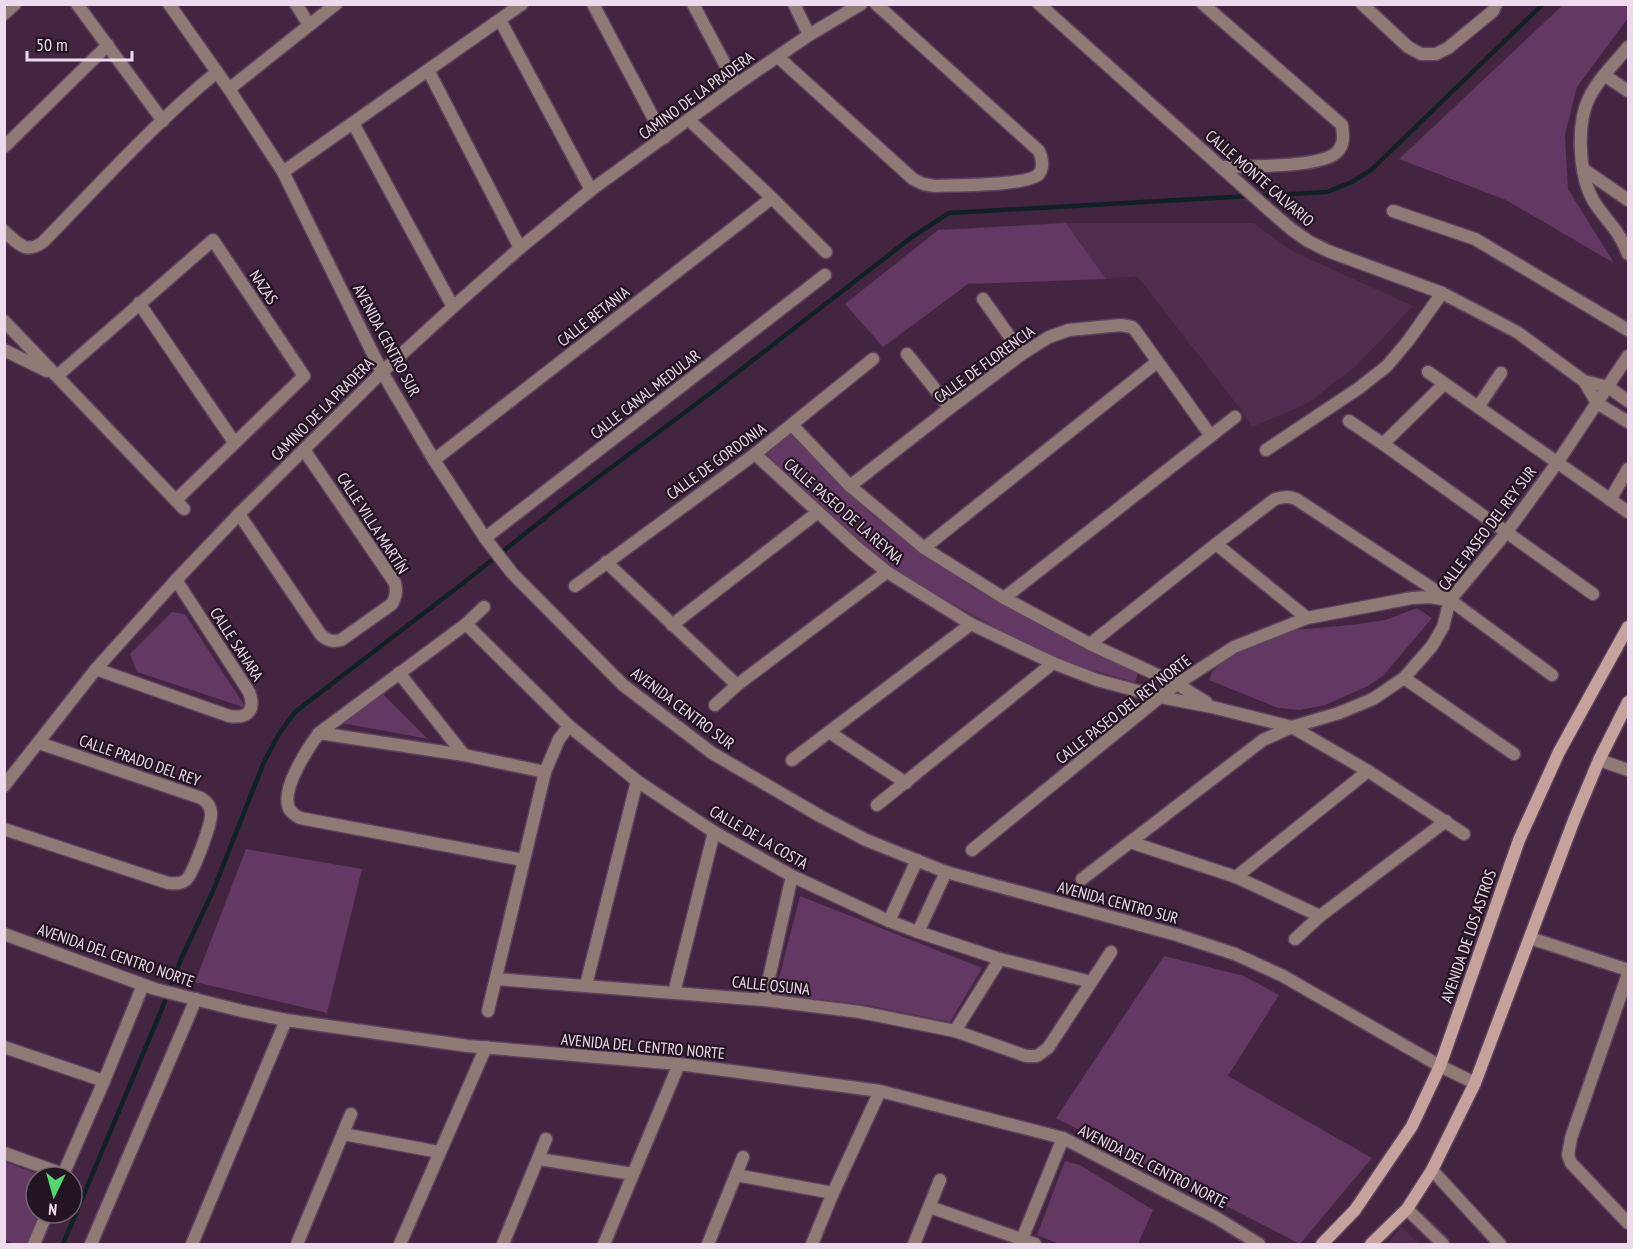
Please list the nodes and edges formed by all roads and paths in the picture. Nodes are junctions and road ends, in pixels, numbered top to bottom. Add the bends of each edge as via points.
1 (15, 4) edge
2 (77, 4) edge
3 (169, 4) edge
4 (296, 4) edge
5 (336, 4) edge
6 (522, 4) edge
7 (593, 4) edge
8 (693, 4) edge
9 (794, 4) edge
10 (861, 4) edge
11 (876, 4) edge
12 (1039, 4) edge
13 (1203, 4) edge
14 (1362, 4) edge
15 (1496, 4) edge
16 (4, 14) edge
17 (500, 20) junction
18 (309, 25) junction
19 (809, 35) junction
20 (108, 45) junction
21 (1629, 47) edge
22 (778, 57) junction
23 (428, 69) junction
24 (217, 72) junction
25 (1604, 75) junction
26 (736, 86) junction
27 (229, 89) junction
28 (1629, 91) edge
29 (689, 120) junction
30 (163, 121) junction
31 (353, 123) junction
32 (664, 138) junction
33 (4, 147) edge
34 (1221, 167) junction
35 (1583, 169) junction
36 (283, 171) junction
37 (591, 190) junction
38 (772, 198) junction
39 (1629, 201) edge
40 (1393, 211) dead end
41 (4, 231) edge
42 (520, 248) junction
43 (826, 252) dead end
44 (1629, 254) edge
45 (825, 275) dead end
46 (1442, 293) junction
47 (982, 299) dead end
48 (139, 303) junction
49 (453, 307) junction
50 (4, 321) edge
51 (1629, 330) edge
52 (907, 354) dead end
53 (1022, 354) junction
54 (7, 355) edge
55 (1629, 356) edge
56 (873, 359) dead end
57 (1157, 363) junction
58 (382, 372) junction
59 (1428, 372) dead end
60 (1501, 373) dead end
61 (57, 376) junction
62 (1584, 381) junction
63 (1444, 384) junction
64 (1608, 387) junction
65 (1629, 401) edge
66 (1597, 403) junction
67 (1478, 407) junction
68 (950, 408) junction
69 (1235, 417) dead end
70 (1349, 421) dead end
71 (1629, 422) edge
72 (792, 425) junction
73 (1210, 435) junction
74 (234, 442) junction
75 (1383, 444) junction
76 (304, 450) junction
77 (1266, 450) dead end
78 (755, 454) junction
79 (434, 460) junction
80 (1557, 463) junction
81 (1629, 469) edge
82 (850, 486) junction
83 (1611, 500) junction
84 (818, 512) junction
85 (1629, 512) edge
86 (238, 514) junction
87 (1506, 532) junction
88 (488, 543) junction
89 (1216, 544) junction
90 (924, 548) junction
91 (606, 562) junction
92 (887, 572) junction
93 (176, 579) junction
94 (575, 586) dead end
95 (1593, 594) dead end
96 (1004, 598) junction
97 (1450, 600) junction
98 (484, 607) dead end
99 (1307, 618) junction
100 (466, 624) junction
101 (971, 624) junction
102 (672, 625) junction
103 (1629, 627) edge
104 (1090, 644) junction
105 (1053, 663) junction
106 (96, 669) junction
107 (399, 673) junction
108 (1552, 675) dead end
109 (1404, 678) junction
110 (1177, 684) junction
111 (737, 686) junction
112 (1160, 697) junction
113 (1629, 702) edge
114 (715, 705) dead end
115 (1212, 707) junction
116 (569, 726) junction
117 (1292, 727) junction
118 (829, 732) junction
119 (319, 733) junction
120 (39, 743) junction
121 (1514, 754) dead end
122 (464, 755) junction
123 (792, 760) dead end
124 (1599, 760) junction
125 (1629, 770) edge
126 (1368, 771) junction
127 (545, 772) junction
128 (637, 781) junction
129 (906, 783) junction
130 (4, 786) edge
131 (877, 805) dead end
132 (1446, 821) junction
133 (4, 829) edge
134 (714, 832) junction
135 (1464, 834) dead end
136 (1130, 842) junction
137 (972, 850) dead end
138 (523, 860) junction
139 (916, 860) junction
140 (946, 872) junction
141 (792, 876) junction
142 (1236, 877) junction
143 (1082, 879) dead end
144 (1320, 916) junction
145 (888, 921) junction
146 (918, 932) junction
147 (4, 934) edge
148 (1530, 938) junction
149 (1295, 939) dead end
150 (1111, 952) dead end
151 (1000, 958) junction
152 (1629, 972) edge
153 (496, 979) junction
154 (1091, 982) junction
155 (586, 985) junction
156 (149, 987) junction
157 (674, 993) junction
158 (190, 998) junction
159 (764, 1000) junction
160 (488, 1011) dead end
161 (286, 1020) junction
162 (955, 1031) junction
163 (4, 1047) edge
164 (486, 1047) junction
165 (679, 1064) junction
166 (1440, 1066) junction
167 (104, 1081) junction
168 (1475, 1083) junction
169 (880, 1091) junction
170 (351, 1114) dead end
171 (343, 1134) junction
172 (546, 1138) dead end
173 (1063, 1138) junction
174 (439, 1152) junction
175 (4, 1153) edge
176 (743, 1157) dead end
177 (539, 1159) junction
178 (34, 1165) edge
179 (67, 1165) edge
180 (1432, 1170) junction
181 (633, 1174) junction
182 (736, 1175) junction
183 (940, 1180) dead end
184 (833, 1192) junction
185 (930, 1207) junction
186 (1407, 1209) junction
187 (1629, 1223) edge
188 (42, 1225) edge
189 (1021, 1242) edge
190 (34, 1245) edge
191 (91, 1245) edge
192 (192, 1245) edge
193 (297, 1245) edge
194 (400, 1245) edge
195 (503, 1245) edge
196 (604, 1245) edge
197 (708, 1245) edge
198 (812, 1245) edge
199 (914, 1245) edge
200 (1035, 1245) edge
201 (1259, 1245) edge
202 (1322, 1245) edge
203 (1371, 1245) edge
204 (1443, 1245) edge
205 (1500, 1245) edge

1 - 16 street
2 - 20 street
3 - 24 street, AVENIDA CENTRO SUR
4 - 18 street
5 - 18 street
6 - 17 street
7 - 32 street
8 - 26 street
9 - 19 street
10 - 19 street, CAMINO DE LA PRADERA
11 - 22 street via 1039,151 1042,168 1038,175 1013,182 923,184
12 - 34 street, CALLE MONTE CALVARIO
13 - 34 street via 1342,125 1344,140 1327,159 1309,163
14 - 15 street via 1408,47 1421,54 1436,54 1449,48 1493,11
17 - 23 street
17 - 37 street
18 - 27 street
19 - 22 street, CAMINO DE LA PRADERA
20 - 30 street
20 - 33 street
21 - 25 street
22 - 26 street, CAMINO DE LA PRADERA
23 - 31 street
23 - 42 street
24 - 27 street, AVENIDA CENTRO SUR
24 - 30 street
25 - 28 street
25 - 35 street via 1588,98 1581,124
26 - 29 street, CAMINO DE LA PRADERA
27 - 36 street, AVENIDA CENTRO SUR
29 - 32 street, CAMINO DE LA PRADERA
29 - 38 street
30 - 41 street via 36,248 20,245
31 - 36 street
31 - 49 street
32 - 37 street, CAMINO DE LA PRADERA
34 - 46 street, CALLE MONTE CALVARIO via 1299,235 1328,251
35 - 39 street
35 - 44 street via 1592,199
36 - 58 street, AVENIDA CENTRO SUR
37 - 42 street, CAMINO DE LA PRADERA
38 - 43 street
38 - 79 street, CALLE BETANIA
40 - 51 street via 1475,239
42 - 49 street, CAMINO DE LA PRADERA
45 - 88 street, CALLE CANAL MEDULAR
46 - 62 street, CALLE MONTE CALVARIO via 1517,332
46 - 77 street via 1387,366
47 - 53 street
48 - 61 street, NAZAS
48 - 74 street
48 - 74 street, NAZAS via 213,240 304,376
49 - 58 street, CAMINO DE LA PRADERA
50 - 61 street
52 - 68 street
53 - 57 street, CALLE DE FLORENCIA via 1058,332 1127,325 1136,330
53 - 68 street, CALLE DE FLORENCIA
54 - 61 street
55 - 64 street, CALLE PASEO DEL REY SUR
56 - 72 street, CALLE DE GORDONIA
57 - 73 street, CALLE DE FLORENCIA
57 - 90 street
58 - 76 street, CAMINO DE LA PRADERA
58 - 79 street, AVENIDA CENTRO SUR
59 - 63 street
60 - 67 street
61 - 74 street, NAZAS via 180,505
62 - 64 street, CALLE MONTE CALVARIO
62 - 66 street, CALLE MONTE CALVARIO
63 - 67 street
63 - 75 street
64 - 65 street, CALLE MONTE CALVARIO
64 - 66 street, CALLE PASEO DEL REY SUR
66 - 71 street, CALLE MONTE CALVARIO
66 - 80 street, CALLE PASEO DEL REY SUR
67 - 80 street
68 - 82 street, CALLE DE FLORENCIA
69 - 73 street
70 - 75 street
72 - 78 street, CALLE DE GORDONIA
72 - 82 street, CALLE PASEO DE LA REYNA
73 - 96 street
75 - 87 street
76 - 86 street, CAMINO DE LA PRADERA
76 - 86 street, CALLE VILLA MARTÍN via 395,583 392,604 341,640 327,640
78 - 84 street, CALLE PASEO DE LA REYNA
78 - 91 street, CALLE DE GORDONIA
79 - 88 street, AVENIDA CENTRO SUR
80 - 83 street
80 - 87 street, CALLE PASEO DEL REY SUR
81 - 83 street
82 - 90 street, CALLE PASEO DE LA REYNA
83 - 85 street
84 - 92 street, CALLE PASEO DE LA REYNA
84 - 102 street
86 - 93 street, CAMINO DE LA PRADERA
87 - 95 street
87 - 97 street, CALLE PASEO DEL REY SUR
88 - 139 street, AVENIDA CENTRO SUR via 512,573 622,685 712,753 820,816
89 - 97 street via 1275,499 1290,497
89 - 99 street
89 - 104 street
90 - 96 street, CALLE PASEO DE LA REYNA
91 - 94 street, CALLE DE GORDONIA
91 - 102 street
92 - 101 street, CALLE PASEO DE LA REYNA
92 - 111 street
93 - 106 street, CAMINO DE LA PRADERA
93 - 106 street, CALLE SAHARA via 249,692 249,713 243,717 229,716
96 - 104 street, CALLE PASEO DE LA REYNA
97 - 99 street, CALLE PASEO DEL REY NORTE via 1412,598
97 - 108 street
97 - 109 street, CALLE PASEO DEL REY SUR via 1443,627 1432,646
98 - 100 street
99 - 110 street, CALLE PASEO DEL REY NORTE via 1234,647
100 - 107 street
100 - 116 street, CALLE DE LA COSTA
101 - 105 street, CALLE PASEO DE LA REYNA
101 - 118 street
102 - 111 street
103 - 166 main road, AVENIDA DE LOS ASTROS via 1559,752 1519,840
104 - 110 street, CALLE PASEO DE LA REYNA
105 - 112 street, CALLE PASEO DE LA REYNA
105 - 129 street
106 - 120 street, CAMINO DE LA PRADERA
107 - 119 street
107 - 122 street
109 - 117 street, CALLE PASEO DEL REY SUR via 1373,699 1339,714
109 - 121 street
110 - 112 street, CALLE PASEO DEL REY NORTE
110 - 115 street, CALLE PASEO DE LA REYNA
111 - 114 street
112 - 115 street, CALLE PASEO DE LA REYNA
112 - 137 street, CALLE PASEO DEL REY NORTE
113 - 124 main road
115 - 117 street, CALLE PASEO DE LA REYNA
116 - 127 street
116 - 128 street, CALLE DE LA COSTA
117 - 126 street, CALLE PASEO DE LA REYNA
117 - 136 street, CALLE PASEO DEL REY SUR via 1263,740
118 - 123 street
118 - 129 street
119 - 122 street
119 - 138 street via 305,752 287,797 292,813 300,818
120 - 130 street, CAMINO DE LA PRADERA
120 - 133 street, CALLE PRADO DEL REY via 201,798 208,804 210,824 191,875 185,882 168,883
122 - 127 street
124 - 125 street
124 - 148 main road
126 - 132 street, CALLE PASEO DE LA REYNA
126 - 142 street
127 - 138 street
128 - 134 street, CALLE DE LA COSTA
128 - 155 street
129 - 131 street
132 - 135 street, CALLE PASEO DE LA REYNA
132 - 144 street
134 - 141 street, CALLE DE LA COSTA
134 - 157 street
136 - 142 street
136 - 143 street, CALLE PASEO DEL REY SUR
138 - 153 street
139 - 140 street, AVENIDA CENTRO SUR
139 - 145 street
140 - 146 street
140 - 166 street, AVENIDA CENTRO SUR via 1234,954 1284,976
141 - 145 street, CALLE DE LA COSTA
141 - 159 street
142 - 144 street
144 - 149 street
145 - 146 street, CALLE DE LA COSTA
146 - 151 street, CALLE DE LA COSTA
147 - 156 street, AVENIDA DEL CENTRO NORTE
148 - 152 street
148 - 168 main road
150 - 154 street
151 - 154 street, CALLE DE LA COSTA
151 - 162 street
152 - 187 street via 1568,1148 1571,1163
153 - 155 street, CALLE OSUNA
153 - 160 street
154 - 162 street, CALLE OSUNA via 1048,1048 1037,1056 1026,1056
155 - 157 street, CALLE OSUNA
156 - 158 street, AVENIDA DEL CENTRO NORTE
156 - 167 street
157 - 159 street, CALLE OSUNA
158 - 161 street, AVENIDA DEL CENTRO NORTE
158 - 191 street
159 - 162 street, CALLE OSUNA via 860,1012
161 - 164 street, AVENIDA DEL CENTRO NORTE
161 - 192 street
163 - 167 street
164 - 165 street, AVENIDA DEL CENTRO NORTE
164 - 174 street
165 - 169 street, AVENIDA DEL CENTRO NORTE
165 - 181 street
166 - 168 street, AVENIDA CENTRO SUR
166 - 202 main road, AVENIDA DE LOS ASTROS via 1412,1126 1355,1210
167 - 179 street
168 - 180 main road
169 - 173 street, AVENIDA DEL CENTRO NORTE
169 - 184 street
170 - 171 street
171 - 174 street
171 - 193 street
172 - 177 street
173 - 189 street
173 - 201 street, AVENIDA DEL CENTRO NORTE via 1215,1216
174 - 194 street
175 - 178 street
176 - 182 street
177 - 181 street
177 - 195 street
180 - 186 main road
180 - 205 street
181 - 196 street
182 - 184 street
182 - 197 street
183 - 185 street
184 - 198 street
185 - 189 street
185 - 199 street
186 - 203 main road
186 - 204 street
188 - 190 street
189 - 200 street

